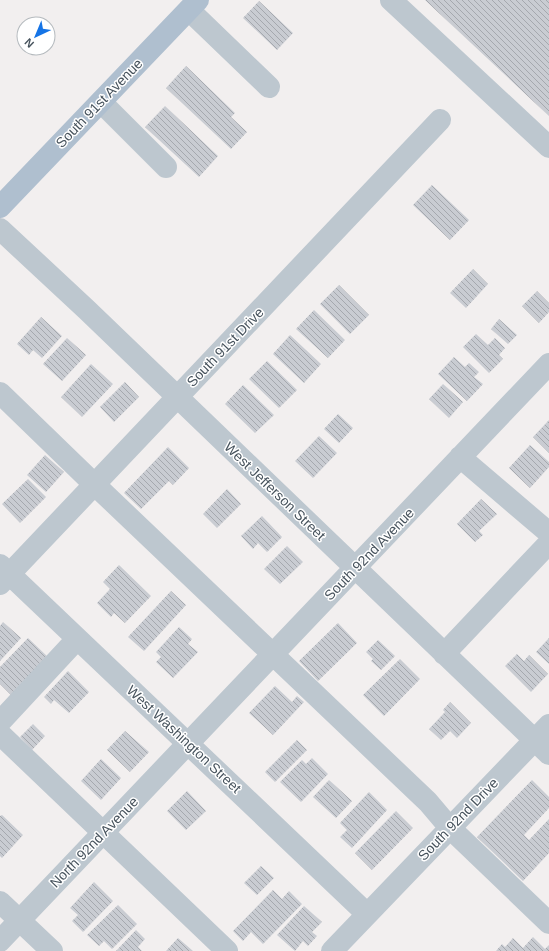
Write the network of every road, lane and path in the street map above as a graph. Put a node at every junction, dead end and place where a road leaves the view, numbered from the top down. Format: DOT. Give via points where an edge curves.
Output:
graph roads {
  1 [pos="391,0"];
  2 [pos="193,5"];
  3 [pos="269,87"];
  4 [pos="101,102"];
  5 [pos="440,120"];
  6 [pos="549,147"];
  7 [pos="166,167"];
  8 [pos="0,207"];
  9 [pos="0,229"];
  10 [pos="549,364"];
  11 [pos="0,393"];
  12 [pos="177,398"];
  13 [pos="460,457"];
  14 [pos="94,484"];
  15 [pos="549,533"];
  16 [pos="549,542"];
  17 [pos="355,568"];
  18 [pos="3,574"];
  19 [pos="77,639"];
  20 [pos="444,654"];
  21 [pos="274,655"];
  22 [pos="0,722"];
  23 [pos="0,734"];
  24 [pos="544,740"];
  25 [pos="188,744"];
  26 [pos="450,828"];
  27 [pos="102,833"];
  28 [pos="0,902"];
  29 [pos="367,914"];
  30 [pos="19,920"];
  31 [pos="549,923"];
  32 [pos="0,941"];
  33 [pos="52,951"];
  34 [pos="227,951"];
  35 [pos="332,951"];
  1 -- 6 [label="street"];
  2 -- 3 [label="street"];
  2 -- 4 [label="main road, South 91st Avenue"];
  4 -- 7 [label="street"];
  4 -- 8 [label="main road, South 91st Avenue"];
  5 -- 12 [label="street, South 91st Drive"];
  9 -- 12 [label="street, West Jefferson Street"];
  10 -- 13 [label="street, South 92nd Avenue"];
  11 -- 14 [label="street"];
  12 -- 14 [label="street, South 91st Drive"];
  12 -- 17 [label="street, West Jefferson Street"];
  13 -- 15 [label="street"];
  13 -- 17 [label="street, South 92nd Avenue"];
  14 -- 18 [label="street, South 91st Drive"];
  14 -- 21 [label="street"];
  16 -- 20 [label="street"];
  17 -- 20 [label="street, West Jefferson Street"];
  17 -- 21 [label="street, South 92nd Avenue"];
  18 -- 19 [label="street, West Washington Street"];
  19 -- 22 [label="street"];
  19 -- 25 [label="street, West Washington Street"];
  20 -- 24 [label="street, West Jefferson Street"];
  21 -- 25 [label="street, South 92nd Avenue"];
  21 -- 26 [label="street" via="428,802"];
  23 -- 27 [label="street"];
  24 -- 26 [label="street, South 92nd Drive"];
  25 -- 27 [label="street, North 92nd Avenue"];
  25 -- 29 [label="street, West Washington Street"];
  26 -- 29 [label="street, South 92nd Drive"];
  26 -- 31 [label="street"];
  27 -- 30 [label="street, North 92nd Avenue"];
  27 -- 34 [label="street"];
  28 -- 30 [label="street"];
  29 -- 35 [label="street, South 92nd Drive"];
  30 -- 32 [label="street, North 92nd Avenue"];
  30 -- 33 [label="street"];
}
